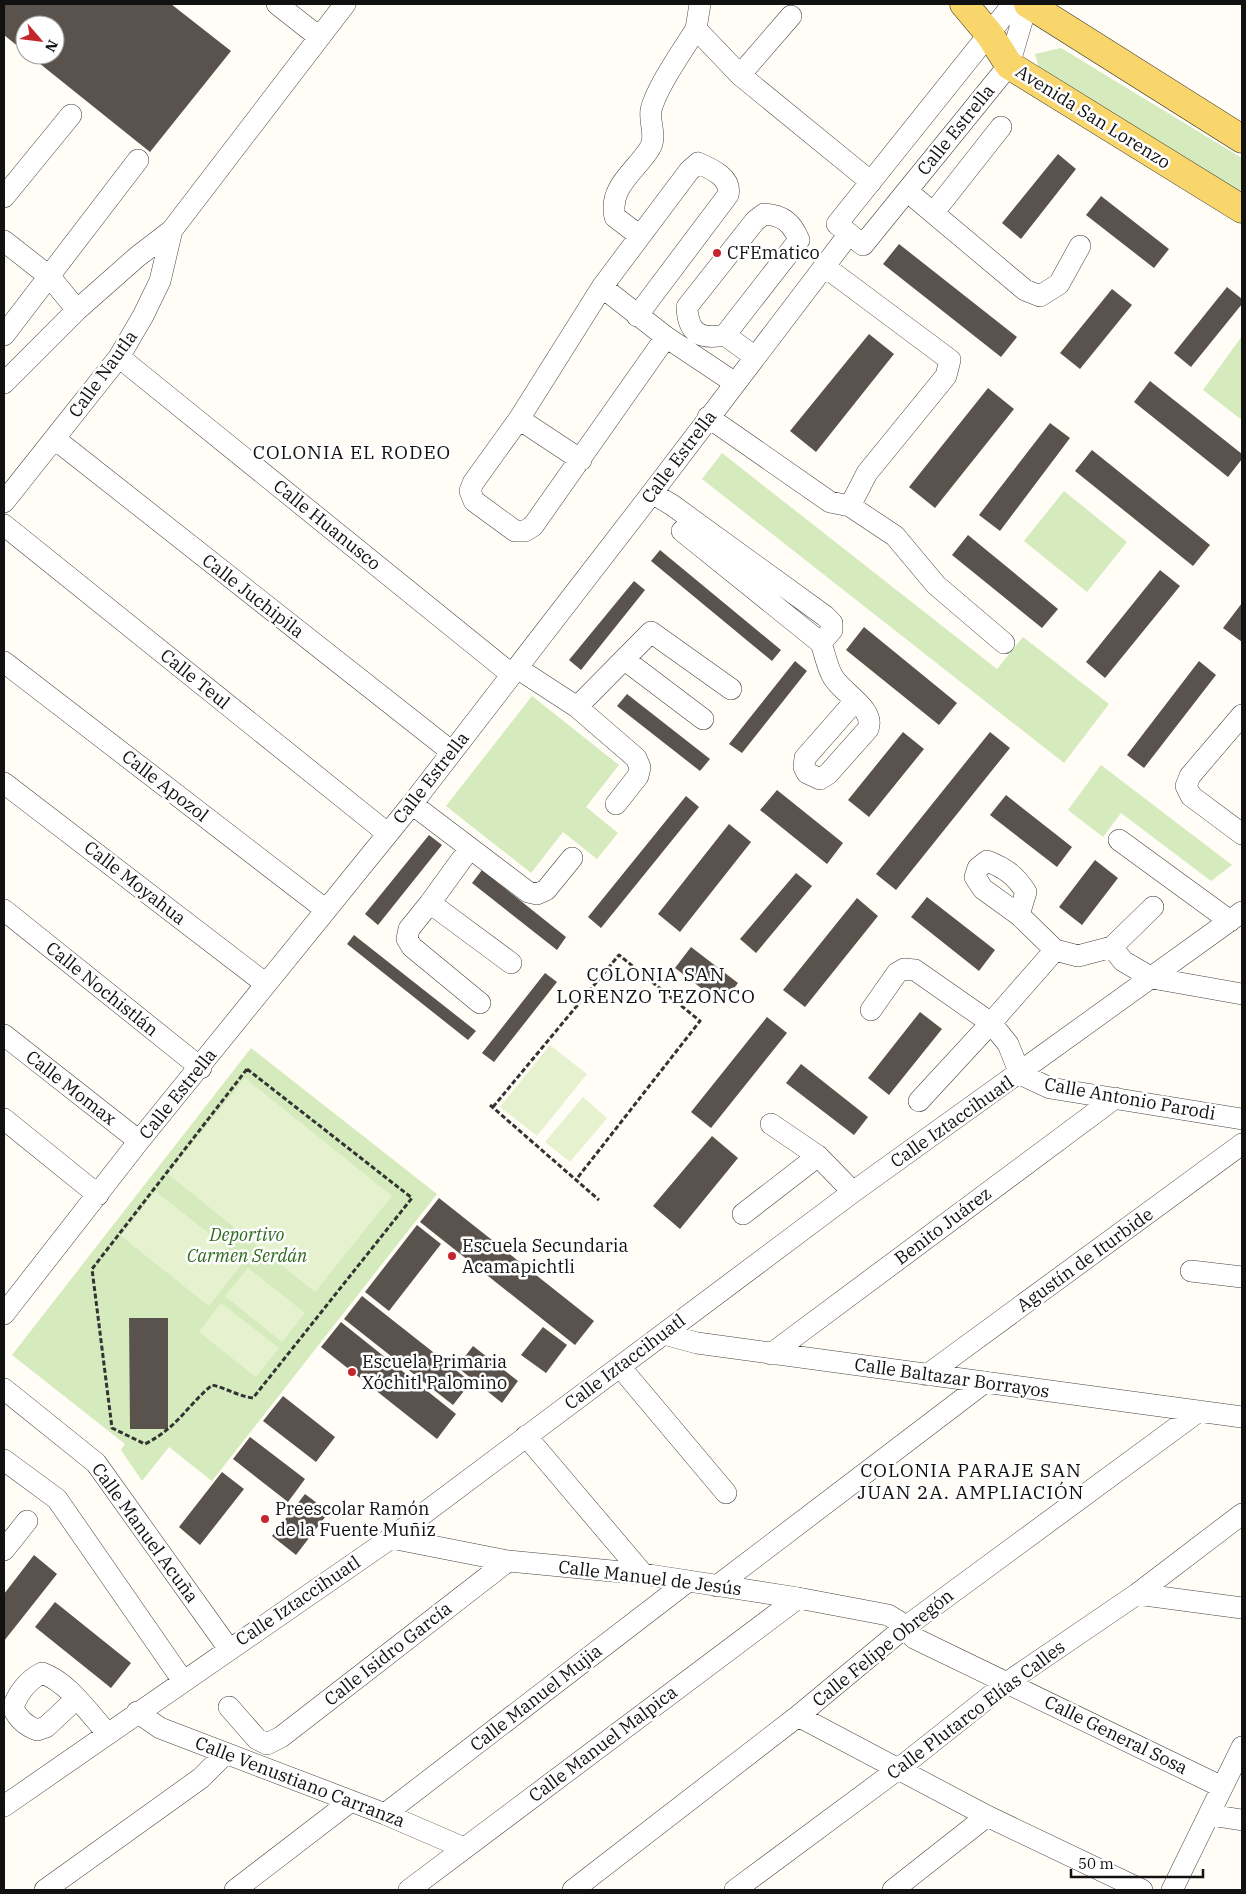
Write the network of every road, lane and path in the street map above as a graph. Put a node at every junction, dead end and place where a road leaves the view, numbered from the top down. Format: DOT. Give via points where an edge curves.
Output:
graph roads {
  1 [pos="277,4"];
  2 [pos="345,4"];
  3 [pos="700,4"];
  4 [pos="964,4"];
  5 [pos="1013,4"];
  6 [pos="1028,4"];
  7 [pos="791,16"];
  8 [pos="696,29"];
  9 [pos="990,35"];
  10 [pos="319,37"];
  11 [pos="1009,65"];
  12 [pos="740,75"];
  13 [pos="71,115"];
  14 [pos="1001,127"];
  15 [pos="1242,140"];
  16 [pos="138,160"];
  17 [pos="871,182"];
  18 [pos="907,191"];
  19 [pos="4,197"];
  20 [pos="1242,209"];
  21 [pos="934,212"];
  22 [pos="172,230"];
  23 [pos="850,234"];
  24 [pos="640,236"];
  25 [pos="4,241"];
  26 [pos="1080,246"];
  27 [pos="824,266"];
  28 [pos="50,277"];
  29 [pos="602,287"];
  30 [pos="78,310"];
  31 [pos="637,316"];
  32 [pos="4,335"];
  33 [pos="725,335"];
  34 [pos="666,338"];
  35 [pos="118,357"];
  36 [pos="754,357"];
  37 [pos="735,382"];
  38 [pos="4,384"];
  39 [pos="708,418"];
  40 [pos="519,419"];
  41 [pos="55,439"];
  42 [pos="581,460"];
  43 [pos="652,493"];
  44 [pos="4,502"];
  45 [pos="850,506"];
  46 [pos="4,525"];
  47 [pos="682,531"];
  48 [pos="1004,642"];
  49 [pos="821,643"];
  50 [pos="625,660"];
  51 [pos="4,662"];
  52 [pos="514,671"];
  53 [pos="731,689"];
  54 [pos="855,701"];
  55 [pos="578,707"];
  56 [pos="1242,715"];
  57 [pos="703,720"];
  58 [pos="452,752"];
  59 [pos="4,783"];
  60 [pos="412,804"];
  61 [pos="616,804"];
  62 [pos="387,833"];
  63 [pos="1242,834"];
  64 [pos="1119,840"];
  65 [pos="470,848"];
  66 [pos="572,858"];
  67 [pos="430,903"];
  68 [pos="1153,908"];
  69 [pos="4,910"];
  70 [pos="326,910"];
  71 [pos="1020,915"];
  72 [pos="1236,916"];
  73 [pos="1112,947"];
  74 [pos="1055,950"];
  75 [pos="511,963"];
  76 [pos="1152,978"];
  77 [pos="266,984"];
  78 [pos="1242,994"];
  79 [pos="480,1003"];
  80 [pos="871,1010"];
  81 [pos="991,1024"];
  82 [pos="4,1035"];
  83 [pos="201,1068"];
  84 [pos="1020,1074"];
  85 [pos="1115,1098"];
  86 [pos="919,1101"];
  87 [pos="1242,1118"];
  88 [pos="4,1119"];
  89 [pos="771,1124"];
  90 [pos="139,1142"];
  91 [pos="1242,1144"];
  92 [pos="818,1156"];
  93 [pos="576,1181"];
  94 [pos="853,1192"];
  95 [pos="98,1195"];
  96 [pos="599,1200"];
  97 [pos="743,1214"];
  98 [pos="1191,1271"];
  99 [pos="1242,1277"];
  100 [pos="8,1301"];
  101 [pos="664,1334"];
  102 [pos="772,1354"];
  103 [pos="621,1368"];
  104 [pos="928,1375"];
  105 [pos="985,1382"];
  106 [pos="4,1390"];
  107 [pos="1198,1412"];
  108 [pos="1242,1417"];
  109 [pos="112,1428"];
  110 [pos="526,1436"];
  111 [pos="4,1460"];
  112 [pos="726,1492"];
  113 [pos="1242,1514"];
  114 [pos="27,1520"];
  115 [pos="391,1538"];
  116 [pos="4,1550"];
  117 [pos="508,1560"];
  118 [pos="643,1574"];
  119 [pos="686,1582"];
  120 [pos="717,1586"];
  121 [pos="1137,1594"];
  122 [pos="798,1598"];
  123 [pos="1242,1608"];
  124 [pos="904,1628"];
  125 [pos="228,1649"];
  126 [pos="182,1681"];
  127 [pos="1008,1682"];
  128 [pos="76,1699"];
  129 [pos="229,1707"];
  130 [pos="138,1712"];
  131 [pos="798,1716"];
  132 [pos="107,1733"];
  133 [pos="1242,1747"];
  134 [pos="224,1754"];
  135 [pos="897,1770"];
  136 [pos="1222,1787"];
  137 [pos="350,1801"];
  138 [pos="4,1806"];
  139 [pos="385,1814"];
  140 [pos="1210,1815"];
  141 [pos="988,1816"];
  142 [pos="1242,1820"];
  143 [pos="464,1848"];
  144 [pos="50,1889"];
  145 [pos="235,1890"];
  146 [pos="409,1890"];
  147 [pos="572,1890"];
  148 [pos="735,1890"];
  149 [pos="893,1890"];
  150 [pos="1142,1890"];
  151 [pos="1172,1890"];
  1 -- 10 [label="street"];
  2 -- 10 [label="street, Calle Nautla"];
  3 -- 8 [label="street"];
  4 -- 9 [label="main road, Avenida San Lorenzo"];
  5 -- 9 [label="street, Calle Estrella"];
  6 -- 11 [label="street, Calle Estrella"];
  6 -- 15 [label="main road"];
  7 -- 12 [label="street"];
  8 -- 12 [label="street"];
  8 -- 24 [label="street" via="651,111 654,139 650,148 616,192 612,207 615,217"];
  9 -- 11 [label="main road, Avenida San Lorenzo"];
  9 -- 17 [label="street, Calle Estrella"];
  10 -- 22 [label="street, Calle Nautla"];
  11 -- 18 [label="street, Calle Estrella"];
  11 -- 20 [label="main road, Avenida San Lorenzo"];
  12 -- 17 [label="street"];
  13 -- 19 [label="street"];
  14 -- 21 [label="street"];
  16 -- 28 [label="street"];
  17 -- 23 [label="street, Calle Estrella"];
  18 -- 21 [label="street"];
  18 -- 23 [label="street, Calle Estrella"];
  21 -- 26 [label="street" via="1025,290 1040,296 1059,284"];
  22 -- 30 [label="street, Calle Nautla"];
  22 -- 35 [label="street, Calle Nautla" via="160,281"];
  23 -- 27 [label="street, Calle Estrella"];
  24 -- 29 [label="street"];
  24 -- 31 [label="street" via="698,163 727,180 728,195"];
  25 -- 28 [label="street"];
  27 -- 36 [label="street, Calle Estrella"];
  27 -- 45 [label="street" via="950,360 946,376 867,473"];
  28 -- 30 [label="street"];
  28 -- 32 [label="street"];
  29 -- 31 [label="street"];
  29 -- 40 [label="street"];
  30 -- 38 [label="street, Calle Nautla"];
  31 -- 34 [label="street"];
  33 -- 33 [label="street" via="799,240 794,228 777,214 764,214 755,221 687,307 687,322 696,333 712,338"];
  33 -- 36 [label="street"];
  34 -- 37 [label="street"];
  34 -- 42 [label="street"];
  35 -- 41 [label="street, Calle Nautla"];
  35 -- 52 [label="street, Calle Huanusco"];
  36 -- 37 [label="street, Calle Estrella"];
  37 -- 39 [label="street, Calle Estrella"];
  39 -- 43 [label="street, Calle Estrella"];
  39 -- 45 [label="street" via="830,502"];
  40 -- 42 [label="street"];
  40 -- 42 [label="street" via="470,491 474,501 515,531 525,531 533,526"];
  41 -- 44 [label="street, Calle Nautla"];
  41 -- 58 [label="street, Calle Juchipila"];
  43 -- 49 [label="street" via="826,616 832,623 832,630"];
  43 -- 52 [label="street, Calle Estrella"];
  45 -- 48 [label="street" via="894,536 936,585"];
  46 -- 62 [label="street, Calle Teul"];
  47 -- 49 [label="street"];
  49 -- 54 [label="street" via="832,676"];
  50 -- 53 [label="street" via="654,632"];
  50 -- 55 [label="street"];
  50 -- 57 [label="street"];
  51 -- 70 [label="street, Calle Apozol"];
  52 -- 55 [label="street, Calle Huanusco"];
  52 -- 58 [label="street, Calle Estrella"];
  55 -- 61 [label="street, Calle Huanusco" via="636,758 640,767 638,776"];
  56 -- 63 [label="street" via="1190,776 1186,786 1191,796"];
  58 -- 60 [label="street, Calle Estrella"];
  59 -- 77 [label="street, Calle Moyahua"];
  60 -- 62 [label="street, Calle Estrella"];
  60 -- 65 [label="street"];
  62 -- 70 [label="street, Calle Estrella"];
  64 -- 72 [label="street"];
  65 -- 66 [label="street" via="528,892 537,894 546,890"];
  65 -- 67 [label="street"];
  67 -- 75 [label="street"];
  67 -- 79 [label="street" via="409,928 407,939 412,947"];
  68 -- 73 [label="street"];
  69 -- 83 [label="street, Calle Nochistlán"];
  70 -- 77 [label="street, Calle Estrella"];
  71 -- 74 [label="street"];
  72 -- 76 [label="street, Calle Iztaccihuatl"];
  73 -- 74 [label="street" via="1078,956"];
  73 -- 76 [label="street" via="1123,961"];
  74 -- 81 [label="street"];
  76 -- 78 [label="street"];
  76 -- 84 [label="street, Calle Iztaccihuatl"];
  77 -- 83 [label="street, Calle Estrella"];
  80 -- 81 [label="street" via="897,973 904,969 915,970"];
  81 -- 84 [label="street" via="1008,1044"];
  81 -- 86 [label="street"];
  82 -- 90 [label="street, Calle Momax"];
  83 -- 90 [label="street, Calle Estrella"];
  84 -- 85 [label="street, Calle Antonio Parodi" via="1050,1088"];
  84 -- 94 [label="street, Calle Iztaccihuatl"];
  85 -- 87 [label="street, Calle Antonio Parodi"];
  85 -- 102 [label="street, Benito Juárez"];
  88 -- 95 [label="street"];
  89 -- 92 [label="street"];
  90 -- 95 [label="street, Calle Estrella"];
  91 -- 104 [label="street, Agustín de Iturbide"];
  92 -- 94 [label="street"];
  92 -- 97 [label="street"];
  93 -- 93 [label="path" via="491,1106 619,955 700,1021"];
  93 -- 96 [label="path"];
  94 -- 101 [label="street, Calle Iztaccihuatl"];
  95 -- 100 [label="street, Calle Estrella"];
  98 -- 99 [label="street"];
  101 -- 102 [label="street, Calle Baltazar Borrayos" via="697,1343"];
  101 -- 103 [label="street, Calle Iztaccihuatl"];
  102 -- 104 [label="street, Calle Baltazar Borrayos"];
  103 -- 110 [label="street, Calle Iztaccihuatl"];
  103 -- 112 [label="street"];
  104 -- 105 [label="street, Calle Baltazar Borrayos"];
  105 -- 107 [label="street, Calle Baltazar Borrayos"];
  105 -- 120 [label="street"];
  106 -- 125 [label="street, Calle Manuel Acuña" via="96,1463"];
  107 -- 108 [label="street, Calle Baltazar Borrayos"];
  107 -- 124 [label="street, Calle Felipe Obregón"];
  109 -- 109 [label="path" via="145,1444 177,1422 212,1385 253,1398 412,1198 247,1068 92,1269"];
  110 -- 115 [label="street, Calle Iztaccihuatl"];
  110 -- 118 [label="street"];
  111 -- 126 [label="street" via="57,1499"];
  113 -- 121 [label="street, Calle Plutarco Elías Calles"];
  114 -- 116 [label="street"];
  115 -- 117 [label="street, Calle Manuel de Jesús"];
  115 -- 125 [label="street, Calle Iztaccihuatl"];
  117 -- 118 [label="street, Calle Manuel de Jesús"];
  117 -- 129 [label="street, Calle Isidro García" via="281,1737 267,1744 257,1739"];
  118 -- 119 [label="street, Calle Manuel de Jesús"];
  119 -- 120 [label="street, Calle Manuel de Jesús"];
  119 -- 139 [label="street, Calle Manuel Mujia"];
  120 -- 122 [label="street, Calle Manuel de Jesús"];
  121 -- 123 [label="street"];
  121 -- 127 [label="street, Calle Plutarco Elías Calles"];
  122 -- 124 [label="street, Calle Manuel de Jesús" via="888,1615"];
  122 -- 143 [label="street, Calle Manuel Malpica"];
  124 -- 127 [label="street, Calle General Sosa" via="914,1638"];
  124 -- 131 [label="street, Calle Felipe Obregón"];
  125 -- 126 [label="street, Calle Iztaccihuatl"];
  126 -- 130 [label="street, Calle Iztaccihuatl"];
  127 -- 135 [label="street, Calle Plutarco Elías Calles"];
  127 -- 136 [label="street, Calle General Sosa"];
  128 -- 132 [label="street"];
  130 -- 132 [label="street, Calle Iztaccihuatl"];
  130 -- 134 [label="street, Calle Venustiano Carranza" via="160,1728"];
  131 -- 135 [label="street"];
  131 -- 147 [label="street, Calle Felipe Obregón"];
  132 -- 138 [label="street, Calle Iztaccihuatl"];
  133 -- 136 [label="street"];
  134 -- 137 [label="street, Calle Venustiano Carranza"];
  134 -- 144 [label="street" via="201,1778"];
  135 -- 141 [label="street"];
  135 -- 148 [label="street, Calle Plutarco Elías Calles"];
  136 -- 140 [label="street"];
  137 -- 139 [label="street, Calle Venustiano Carranza"];
  137 -- 145 [label="street"];
  139 -- 143 [label="street, Calle Venustiano Carranza"];
  140 -- 142 [label="street"];
  140 -- 151 [label="street"];
  141 -- 149 [label="street"];
  141 -- 150 [label="street"];
  143 -- 146 [label="street, Calle Manuel Malpica"];
}
